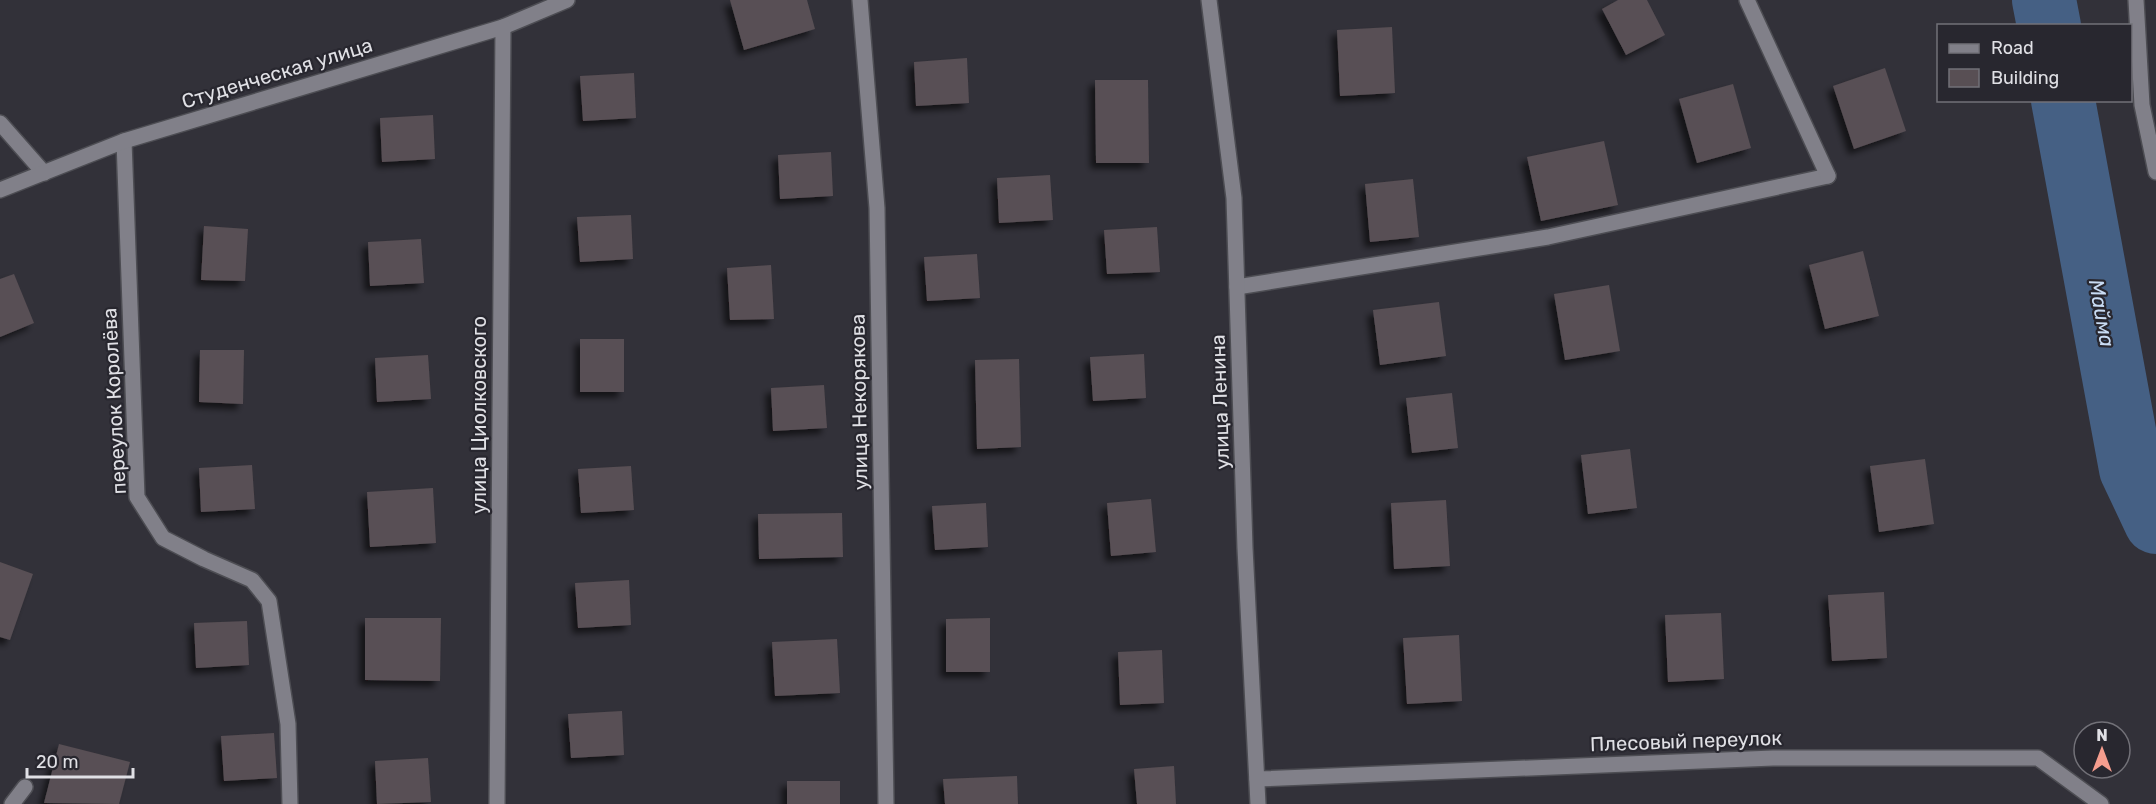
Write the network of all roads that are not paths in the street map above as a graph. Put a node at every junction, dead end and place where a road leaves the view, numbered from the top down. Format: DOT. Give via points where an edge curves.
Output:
graph roads {
  1 [pos="567,0"];
  2 [pos="860,0"];
  3 [pos="1209,0"];
  4 [pos="1747,0"];
  5 [pos="2136,0"];
  6 [pos="503,27"];
  7 [pos="0,123"];
  8 [pos="124,141"];
  9 [pos="2156,172"];
  10 [pos="44,173"];
  11 [pos="0,190"];
  12 [pos="1237,287"];
  13 [pos="1257,779"];
  14 [pos="25,787"];
  15 [pos="12,804"];
  16 [pos="290,804"];
  17 [pos="497,804"];
  18 [pos="886,804"];
  19 [pos="1258,804"];
  20 [pos="2101,804"];
  1 -- 6 [label="street, Студенческая улица"];
  2 -- 18 [label="street, улица Некорякова" via="877,208"];
  3 -- 12 [label="street, улица Ленина" via="1234,198"];
  4 -- 12 [label="street" via="1828,176 1548,237"];
  5 -- 9 [label="street" via="2142,105"];
  6 -- 8 [label="street, Студенческая улица"];
  6 -- 17 [label="street, улица Циолковского"];
  7 -- 10 [label="street"];
  8 -- 10 [label="street, Студенческая улица"];
  8 -- 16 [label="street, переулок Королёва" via="136,497 163,538 252,580 269,601 288,724"];
  10 -- 11 [label="street, Студенческая улица"];
  12 -- 13 [label="street, улица Ленина"];
  13 -- 19 [label="street, улица Ленина"];
  13 -- 20 [label="street, Плесовый переулок" via="1773,758 2038,758"];
  14 -- 15 [label="street"];
}
